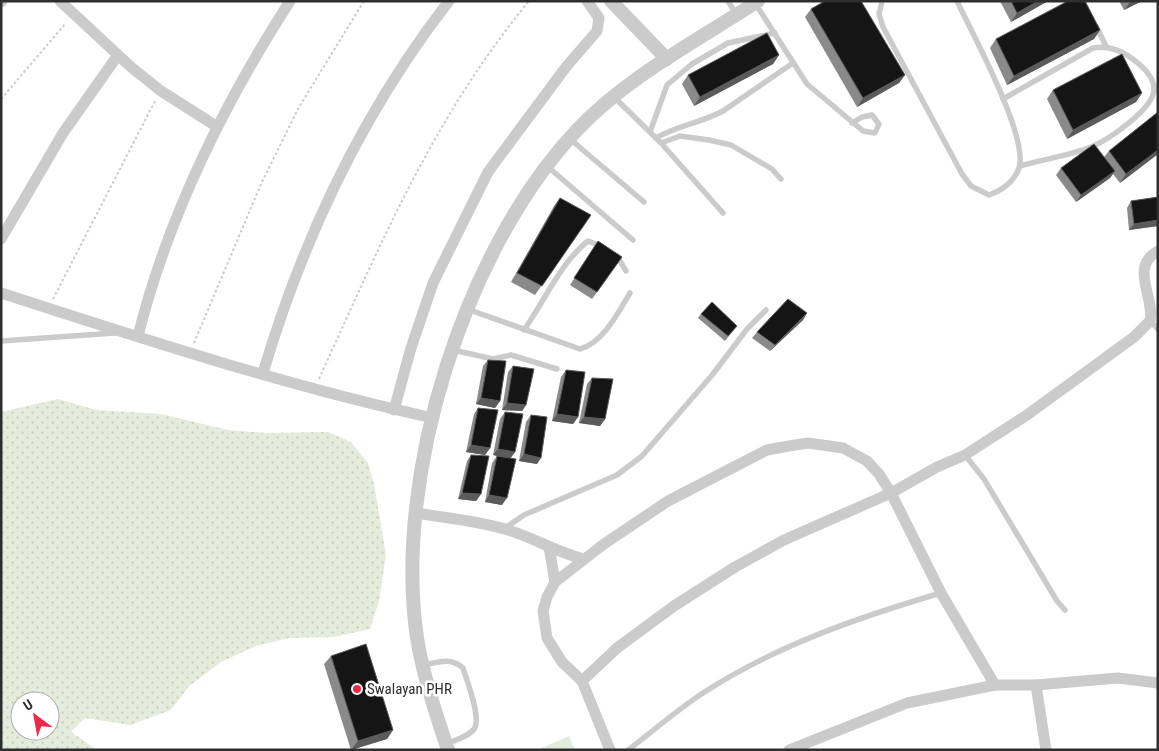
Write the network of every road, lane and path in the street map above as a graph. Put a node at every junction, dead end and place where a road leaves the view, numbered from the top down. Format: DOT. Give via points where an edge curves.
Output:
graph roads {
  1 [pos="60,1"];
  2 [pos="290,1"];
  3 [pos="364,1"];
  4 [pos="450,1"];
  5 [pos="529,1"];
  6 [pos="587,1"];
  7 [pos="611,1"];
  8 [pos="728,1"];
  9 [pos="882,1"];
  10 [pos="957,1"];
  11 [pos="757,2"];
  12 [pos="74,14"];
  13 [pos="736,16"];
  14 [pos="1093,19"];
  15 [pos="775,33"];
  16 [pos="1106,46"];
  17 [pos="118,55"];
  18 [pos="667,59"];
  19 [pos="792,63"];
  20 [pos="1155,79"];
  21 [pos="161,91"];
  22 [pos="614,97"];
  23 [pos="1,99"];
  24 [pos="1003,99"];
  25 [pos="852,123"];
  26 [pos="216,126"];
  27 [pos="650,132"];
  28 [pos="656,138"];
  29 [pos="570,139"];
  30 [pos="661,143"];
  31 [pos="1020,166"];
  32 [pos="548,167"];
  33 [pos="781,179"];
  34 [pos="644,202"];
  35 [pos="723,214"];
  36 [pos="1,239"];
  37 [pos="633,240"];
  38 [pos="1158,251"];
  39 [pos="626,271"];
  40 [pos="1,293"];
  41 [pos="630,293"];
  42 [pos="49,308"];
  43 [pos="467,309"];
  44 [pos="766,310"];
  45 [pos="1154,325"];
  46 [pos="524,330"];
  47 [pos="124,332"];
  48 [pos="138,336"];
  49 [pos="1,341"];
  50 [pos="453,350"];
  51 [pos="190,352"];
  52 [pos="557,369"];
  53 [pos="263,373"];
  54 [pos="315,388"];
  55 [pos="394,410"];
  56 [pos="433,418"];
  57 [pos="965,455"];
  58 [pos="891,493"];
  59 [pos="416,513"];
  60 [pos="503,529"];
  61 [pos="550,547"];
  62 [pos="584,559"];
  63 [pos="555,582"];
  64 [pos="941,593"];
  65 [pos="1065,610"];
  66 [pos="424,665"];
  67 [pos="582,681"];
  68 [pos="1158,683"];
  69 [pos="994,685"];
  70 [pos="1036,685"];
  71 [pos="447,747"];
  72 [pos="610,750"];
  73 [pos="628,750"];
  74 [pos="789,750"];
  75 [pos="1046,750"];
  1 -- 12 [label="street"];
  2 -- 26 [label="street"];
  3 -- 51 [label="path" via="299,108 261,184"];
  4 -- 53 [label="street" via="379,101 338,178 297,269"];
  5 -- 54 [label="path" via="503,33 438,130 400,201"];
  6 -- 55 [label="street" via="599,18 598,31 560,74 488,172 433,283"];
  7 -- 18 [label="street"];
  8 -- 13 [label="lane"];
  9 -- 31 [label="lane" via="879,14 883,27 971,186 989,195 1002,190 1013,180"];
  10 -- 24 [label="lane"];
  11 -- 13 [label="street"];
  11 -- 15 [label="lane"];
  12 -- 17 [label="street"];
  12 -- 23 [label="path"];
  13 -- 18 [label="street"];
  14 -- 16 [label="lane"];
  15 -- 19 [label="lane"];
  15 -- 27 [label="lane" via="728,43 692,64 667,85"];
  16 -- 20 [label="lane" via="1122,52"];
  16 -- 24 [label="lane" via="1093,48"];
  17 -- 21 [label="street"];
  17 -- 36 [label="street" via="63,133"];
  18 -- 22 [label="street"];
  19 -- 25 [label="lane" via="807,84"];
  19 -- 28 [label="lane" via="723,111 674,127"];
  20 -- 31 [label="lane" via="1152,98 1136,117 1111,136 1090,147"];
  21 -- 26 [label="street"];
  21 -- 42 [label="path"];
  22 -- 27 [label="lane"];
  22 -- 29 [label="street"];
  24 -- 31 [label="lane" via="1010,111"];
  26 -- 48 [label="street" via="160,258"];
  27 -- 28 [label="lane"];
  28 -- 30 [label="lane"];
  29 -- 32 [label="street"];
  29 -- 34 [label="lane"];
  30 -- 33 [label="lane" via="680,136 732,146 772,169"];
  30 -- 35 [label="lane"];
  32 -- 37 [label="lane"];
  32 -- 43 [label="street" via="535,182 501,239"];
  38 -- 45 [label="street" via="1147,262 1143,272"];
  39 -- 46 [label="lane" via="616,254 588,241 573,252"];
  40 -- 42 [label="street"];
  41 -- 46 [label="lane" via="600,336 588,347 580,349"];
  42 -- 47 [label="street"];
  43 -- 46 [label="lane"];
  43 -- 50 [label="street"];
  44 -- 60 [label="lane" via="642,456 617,475 524,515"];
  45 -- 57 [label="street"];
  47 -- 48 [label="street"];
  47 -- 49 [label="lane"];
  48 -- 51 [label="street"];
  50 -- 52 [label="lane" via="493,359 511,355"];
  50 -- 56 [label="street"];
  51 -- 53 [label="street"];
  53 -- 54 [label="street"];
  54 -- 55 [label="street"];
  55 -- 56 [label="street"];
  56 -- 59 [label="street" via="425,442"];
  57 -- 58 [label="street"];
  57 -- 65 [label="lane" via="984,479"];
  58 -- 62 [label="street" via="867,461 843,448 808,443 767,450 668,501"];
  58 -- 64 [label="street"];
  58 -- 67 [label="street" via="784,540 735,568 674,606 617,648"];
  59 -- 60 [label="street"];
  59 -- 66 [label="street" via="417,638"];
  60 -- 61 [label="street"];
  61 -- 62 [label="street"];
  61 -- 63 [label="street"];
  62 -- 63 [label="street"];
  63 -- 67 [label="street" via="546,597 543,611 547,638 562,662"];
  64 -- 69 [label="street"];
  64 -- 73 [label="lane" via="874,614 770,655 703,693"];
  66 -- 71 [label="street"];
  66 -- 71 [label="lane" via="447,660 463,668 478,718 476,727 469,734"];
  67 -- 72 [label="street"];
  68 -- 70 [label="street" via="1118,678"];
  69 -- 70 [label="street"];
  69 -- 74 [label="street" via="907,703"];
  70 -- 75 [label="street"];
}
